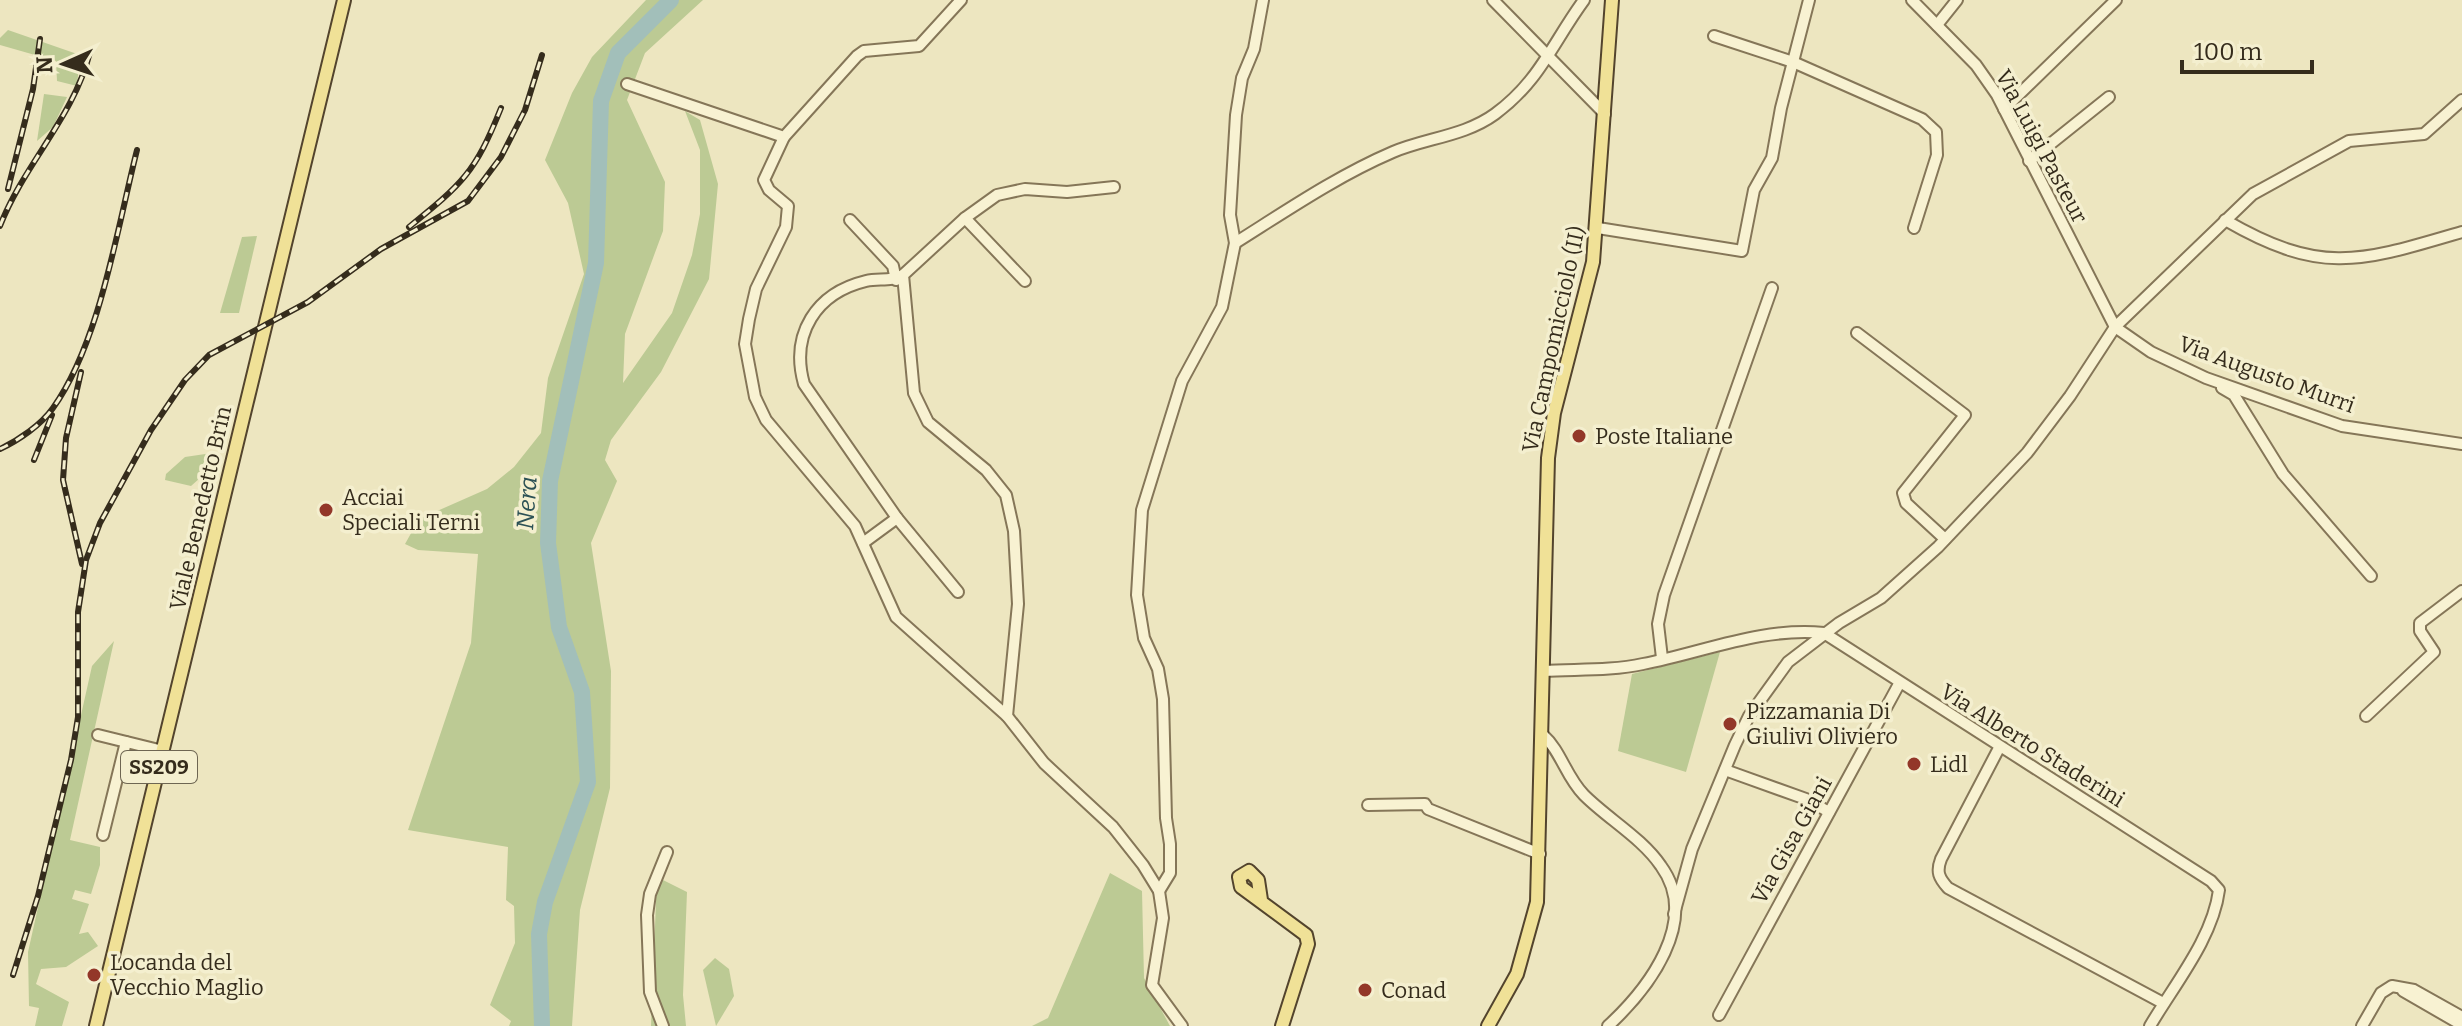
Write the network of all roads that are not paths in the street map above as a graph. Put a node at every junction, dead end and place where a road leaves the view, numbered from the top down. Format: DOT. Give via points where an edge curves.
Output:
graph roads {
  1 [pos="344,0"];
  2 [pos="961,0"];
  3 [pos="1263,0"];
  4 [pos="1493,0"];
  5 [pos="1584,0"];
  6 [pos="1612,0"];
  7 [pos="1809,0"];
  8 [pos="1912,0"];
  9 [pos="1957,0"];
  10 [pos="2116,0"];
  11 [pos="1937,25"];
  12 [pos="1714,36"];
  13 [pos="1549,57"];
  14 [pos="1793,62"];
  15 [pos="627,84"];
  16 [pos="2109,97"];
  17 [pos="2462,100"];
  18 [pos="2004,109"];
  19 [pos="1605,114"];
  20 [pos="784,137"];
  21 [pos="2029,161"];
  22 [pos="1114,187"];
  23 [pos="965,218"];
  24 [pos="850,220"];
  25 [pos="2225,220"];
  26 [pos="1598,228"];
  27 [pos="1914,228"];
  28 [pos="2462,232"];
  29 [pos="1235,243"];
  30 [pos="899,277"];
  31 [pos="1025,281"];
  32 [pos="1772,288"];
  33 [pos="2115,327"];
  34 [pos="1857,333"];
  35 [pos="2206,378"];
  36 [pos="2462,444"];
  37 [pos="897,518"];
  38 [pos="1945,539"];
  39 [pos="863,543"];
  40 [pos="2371,576"];
  41 [pos="2462,591"];
  42 [pos="958,592"];
  43 [pos="1824,633"];
  44 [pos="1662,658"];
  45 [pos="1544,671"];
  46 [pos="1899,684"];
  47 [pos="1007,716"];
  48 [pos="2366,716"];
  49 [pos="98,735"];
  50 [pos="1543,735"];
  51 [pos="126,742"];
  52 [pos="1999,748"];
  53 [pos="163,751"];
  54 [pos="1725,770"];
  55 [pos="1368,805"];
  56 [pos="1829,812"];
  57 [pos="103,835"];
  58 [pos="667,852"];
  59 [pos="1540,854"];
  60 [pos="1159,891"];
  61 [pos="1261,900"];
  62 [pos="1674,914"];
  63 [pos="2398,987"];
  64 [pos="2163,1003"];
  65 [pos="1719,1015"];
  66 [pos="2462,1017"];
  67 [pos="2462,1025"];
  68 [pos="96,1026"];
  69 [pos="663,1026"];
  70 [pos="1182,1026"];
  71 [pos="1282,1026"];
  72 [pos="1488,1026"];
  73 [pos="1608,1026"];
  74 [pos="2150,1026"];
  75 [pos="2362,1026"];
  1 -- 53 [label="main road, Viale Benedetto Brin / SS209"];
  2 -- 20 [label="street" via="919,46 857,56"];
  3 -- 29 [label="street" via="1236,115 1230,215"];
  4 -- 13 [label="street"];
  5 -- 13 [label="street"];
  6 -- 19 [label="main road, Via Campomicciolo (II)"];
  7 -- 14 [label="street"];
  8 -- 11 [label="street, Via Luigi Pasteur"];
  9 -- 11 [label="street"];
  10 -- 18 [label="street"];
  11 -- 18 [label="street, Via Luigi Pasteur" via="1976,65"];
  12 -- 14 [label="street"];
  13 -- 19 [label="street"];
  13 -- 29 [label="street" via="1527,85 1480,124 1390,153"];
  14 -- 26 [label="street" via="1772,158 1754,190 1742,251"];
  14 -- 27 [label="street" via="1922,119 1936,132 1937,155"];
  15 -- 20 [label="street"];
  16 -- 21 [label="street"];
  17 -- 25 [label="street" via="2424,134 2349,141 2318,156 2253,194"];
  18 -- 21 [label="street, Via Luigi Pasteur"];
  19 -- 26 [label="main road, Via Campomicciolo (II)"];
  20 -- 39 [label="street" via="764,180 782,198 789,215 756,289 745,344 747,368 766,420 842,507"];
  21 -- 33 [label="street, Via Luigi Pasteur"];
  22 -- 23 [label="street" via="1025,189 997,195"];
  23 -- 30 [label="street"];
  23 -- 31 [label="street"];
  24 -- 30 [label="street"];
  25 -- 28 [label="street" via="2277,248 2357,261"];
  25 -- 33 [label="street"];
  26 -- 45 [label="main road, Via Campomicciolo (II)" via="1548,458"];
  29 -- 60 [label="street" via="1222,307 1182,381 1142,510 1137,595 1163,699 1170,844 1170,873"];
  30 -- 37 [label="street" via="868,280 824,300 800,338 798,362 820,411"];
  30 -- 47 [label="street" via="914,393 928,422 986,470 1006,495 1014,531 1018,604"];
  32 -- 44 [label="street" via="1664,595 1658,624"];
  33 -- 35 [label="street, Via Augusto Murri" via="2151,352"];
  33 -- 38 [label="street" via="2027,453"];
  34 -- 38 [label="street" via="1965,415 1903,493 1906,503"];
  35 -- 36 [label="street, Via Augusto Murri" via="2342,426"];
  35 -- 40 [label="street" via="2234,395 2283,474"];
  37 -- 39 [label="street"];
  37 -- 42 [label="street"];
  38 -- 43 [label="street" via="1881,598"];
  39 -- 47 [label="street" via="896,617"];
  41 -- 48 [label="street" via="2420,623 2434,652"];
  43 -- 44 [label="street" via="1745,637"];
  43 -- 46 [label="street, Via Alberto Staderini"];
  43 -- 54 [label="street" via="1788,662 1761,698"];
  44 -- 45 [label="street"];
  45 -- 50 [label="main road, Via Campomicciolo (II)"];
  46 -- 52 [label="street, Via Alberto Staderini"];
  46 -- 56 [label="street, Via Gisa Giani"];
  47 -- 60 [label="street" via="1044,763 1113,827"];
  49 -- 51 [label="street"];
  50 -- 59 [label="main road, Via Campomicciolo (II)"];
  50 -- 62 [label="street" via="1582,794 1660,863"];
  51 -- 53 [label="street"];
  51 -- 57 [label="street"];
  52 -- 64 [label="street, Via Alberto Staderini" via="2219,890 2217,907"];
  52 -- 64 [label="street" via="1941,859 1940,879"];
  53 -- 68 [label="main road, Viale Benedetto Brin / SS209"];
  54 -- 56 [label="street"];
  54 -- 62 [label="street" via="1692,849"];
  55 -- 59 [label="street" via="1425,804"];
  56 -- 65 [label="street, Via Gisa Giani"];
  58 -- 69 [label="street" via="647,915 650,992"];
  59 -- 72 [label="main road, Via Campomicciolo (II)" via="1532,928 1517,974"];
  60 -- 70 [label="street" via="1163,918 1152,985"];
  61 -- 71 [label="main road" via="1306,935 1308,944"];
  62 -- 73 [label="street" via="1653,979"];
  63 -- 66 [label="street" via="2414,990"];
  63 -- 67 [label="street"];
  63 -- 75 [label="street" via="2381,993"];
  64 -- 74 [label="street"];
}
